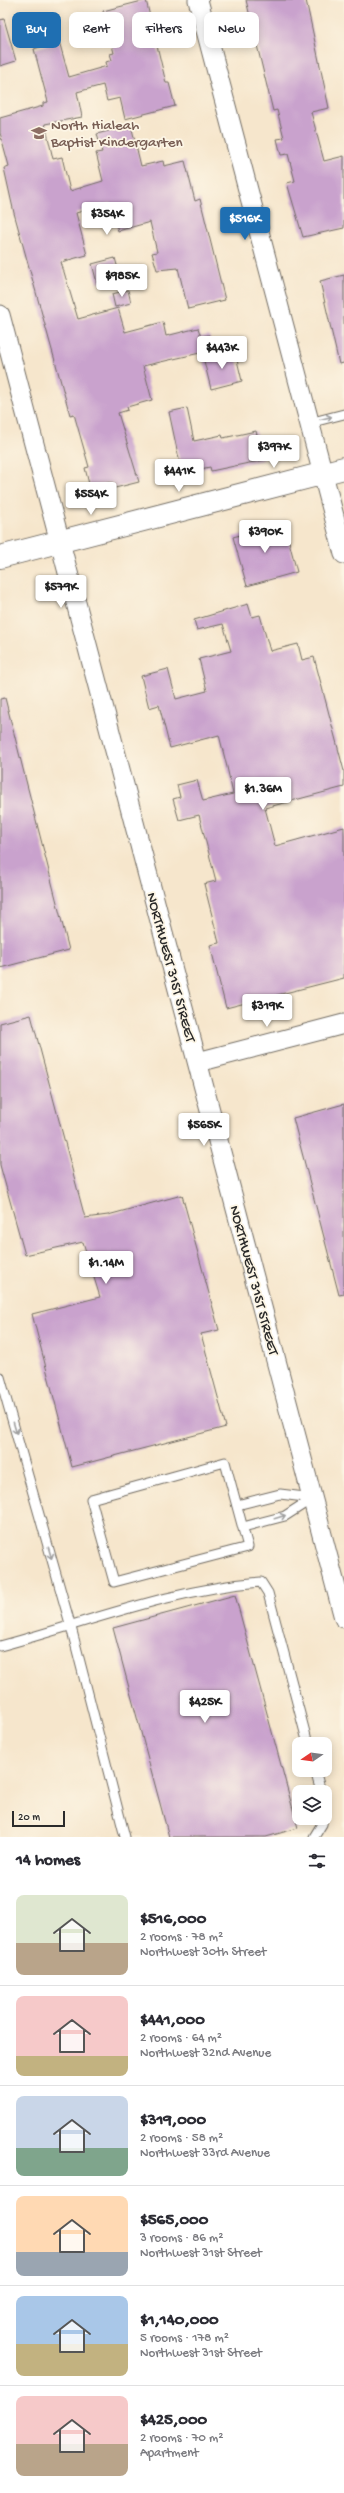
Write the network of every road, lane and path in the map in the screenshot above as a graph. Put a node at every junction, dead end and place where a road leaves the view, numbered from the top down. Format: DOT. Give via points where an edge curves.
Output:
graph roads {
  1 [pos="198,0"];
  2 [pos="0,315"];
  3 [pos="344,414"];
  4 [pos="309,423"];
  5 [pos="344,468"];
  6 [pos="323,474"];
  7 [pos="60,541"];
  8 [pos="344,554"];
  9 [pos="0,557"];
  10 [pos="344,1024"];
  11 [pos="198,1062"];
  12 [pos="0,1377"];
  13 [pos="313,1498"];
  14 [pos="237,1505"];
  15 [pos="242,1527"];
  16 [pos="339,1577"];
  17 [pos="344,1618"];
  18 [pos="71,1627"];
  19 [pos="0,1646"];
  20 [pos="306,1737"];
  21 [pos="321,1825"];
  22 [pos="125,1837"];
  23 [pos="314,1837"];
  1 -- 4 [label="street"];
  2 -- 7 [label="street, NORTHWEST 31ST STREET"];
  4 -- 3 [label="lane, one-way"];
  4 -- 6 [label="street"];
  5 -- 6 [label="main road"];
  6 -- 7 [label="main road"];
  6 -- 8 [label="street"];
  7 -- 9 [label="main road"];
  7 -- 11 [label="street, NORTHWEST 31ST STREET"];
  10 -- 11 [label="street"];
  11 -- 13 [label="street, NORTHWEST 31ST STREET"];
  12 -- 18 [label="lane, one-way"];
  13 -- 14 [label="lane" via="280,1494"];
  15 -- 13 [label="lane, one-way" via="285,1516"];
  13 -- 16 [label="street, NORTHWEST 31ST STREET"];
  14 -- 15 [label="lane"];
  14 -- 15 [label="lane" via="225,1462 91,1499 114,1582 248,1548"];
  16 -- 17 [label="street, NORTHWEST 31ST STREET"];
  18 -- 19 [label="lane"];
  18 -- 20 [label="lane" via="162,1600 222,1586 261,1582 268,1593"];
  18 -- 22 [label="lane"];
  21 -- 23 [label="lane"];
}
